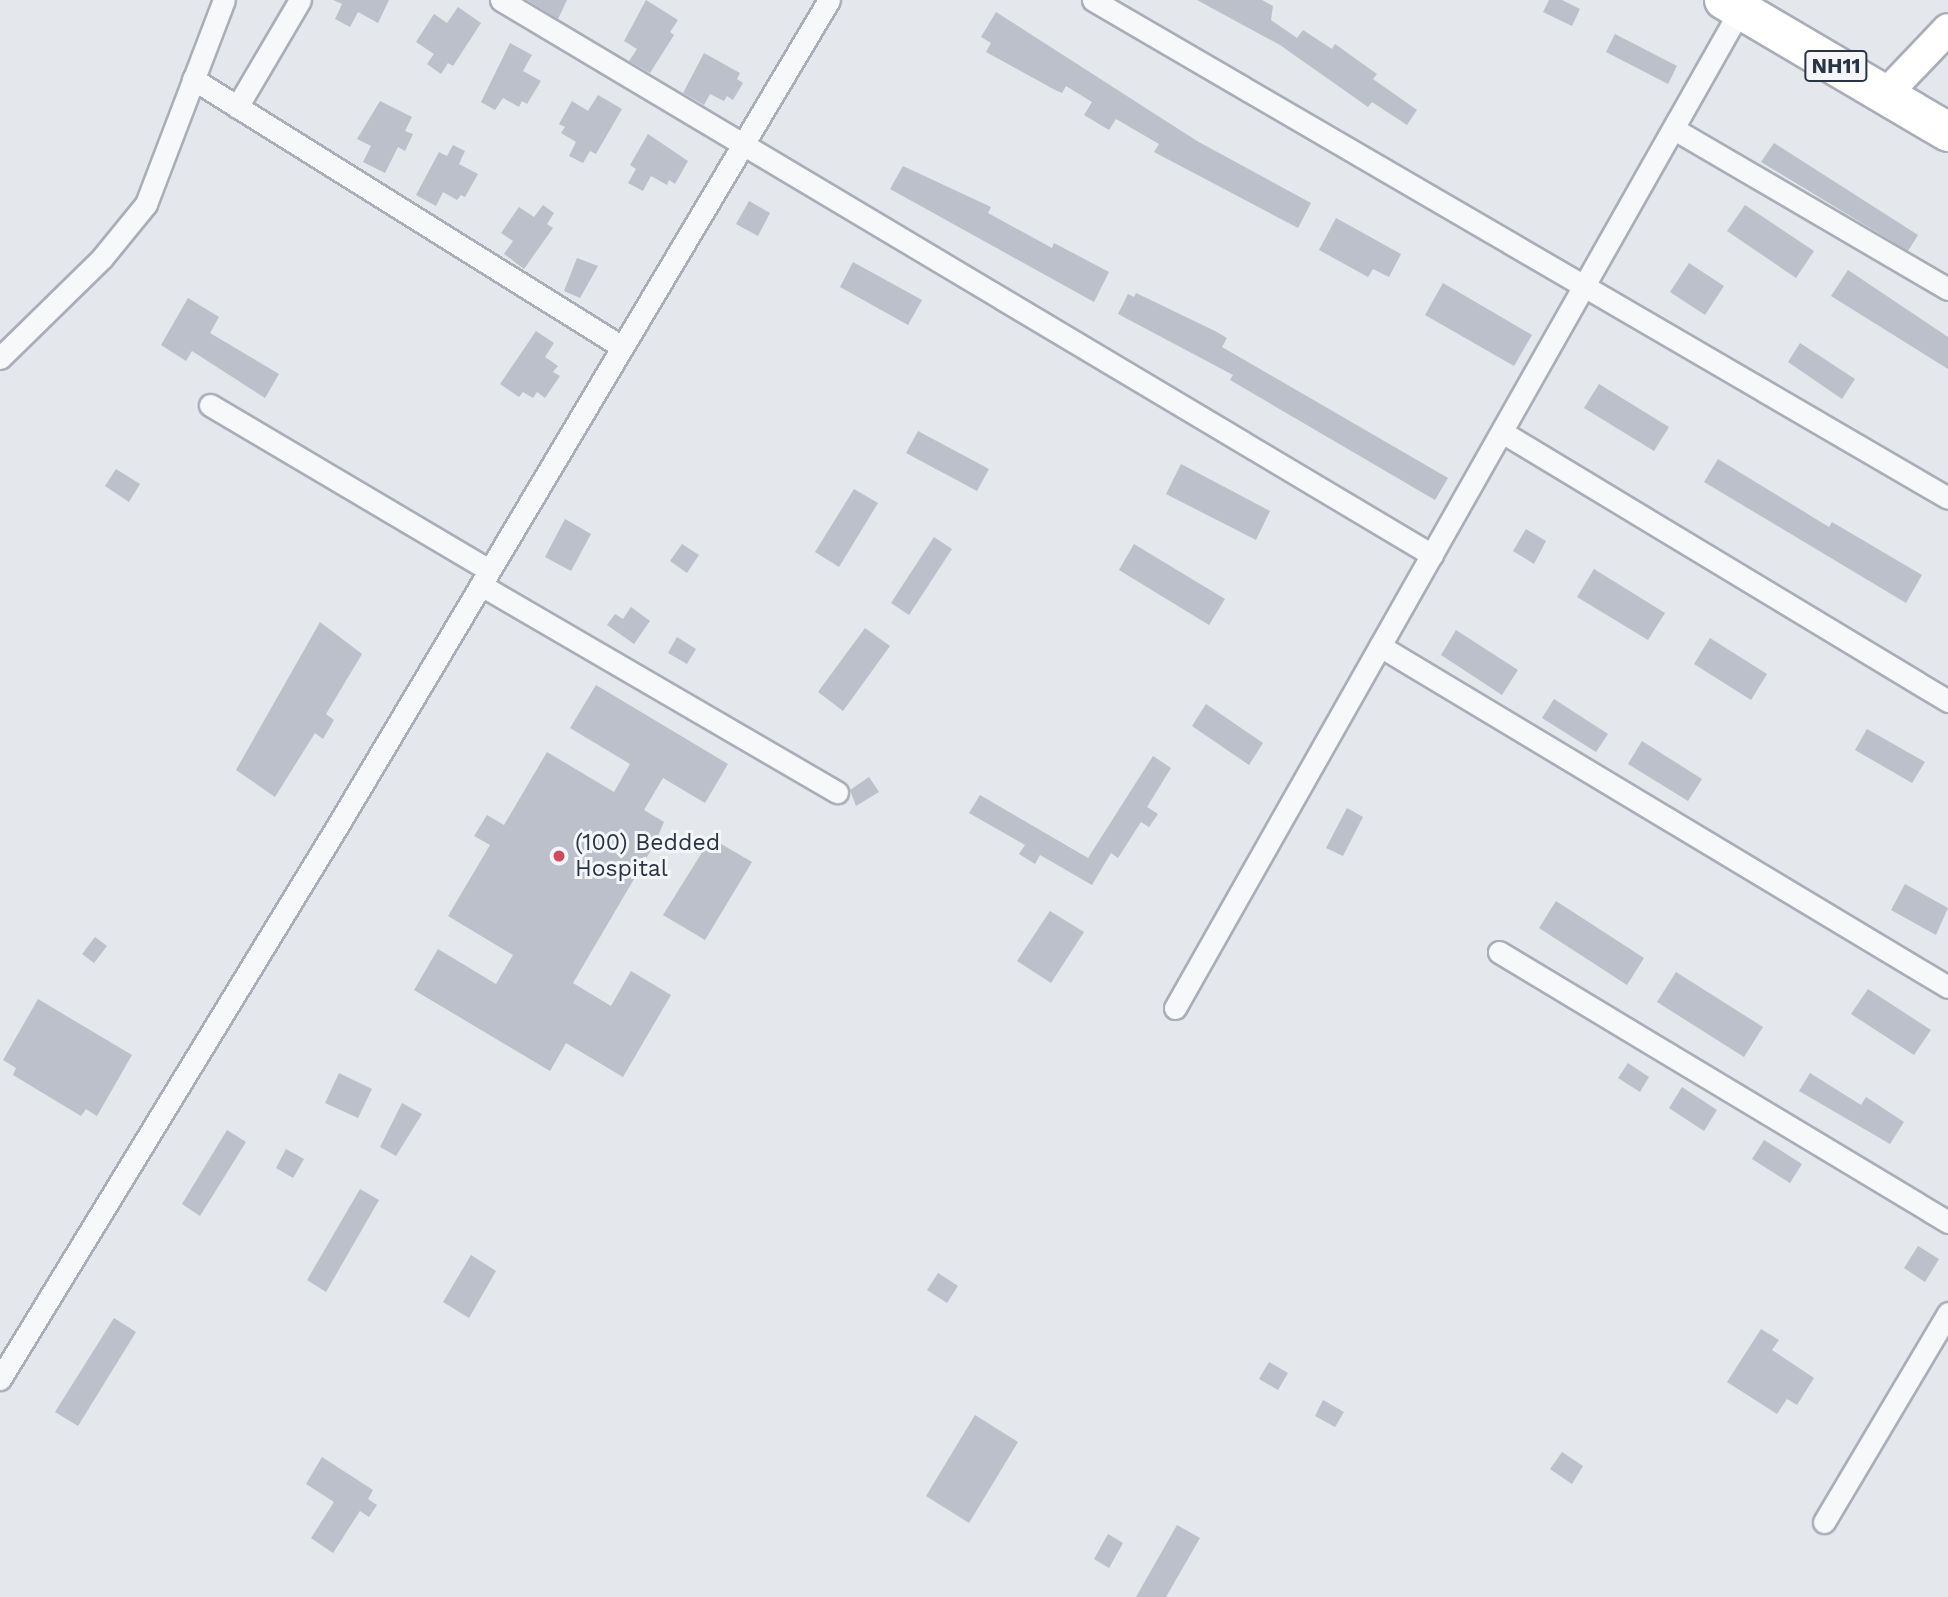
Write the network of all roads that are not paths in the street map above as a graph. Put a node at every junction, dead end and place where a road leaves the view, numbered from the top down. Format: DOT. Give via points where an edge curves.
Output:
graph roads {
  1 [pos="224,0"];
  2 [pos="300,0"];
  3 [pos="500,0"];
  4 [pos="829,0"];
  5 [pos="1093,0"];
  6 [pos="1732,5"];
  7 [pos="1948,29"];
  8 [pos="193,79"];
  9 [pos="1885,95"];
  10 [pos="237,107"];
  11 [pos="1674,129"];
  12 [pos="1948,132"];
  13 [pos="743,145"];
  14 [pos="1584,287"];
  15 [pos="1948,289"];
  16 [pos="622,347"];
  17 [pos="0,358"];
  18 [pos="210,405"];
  19 [pos="1502,432"];
  20 [pos="1948,498"];
  21 [pos="1432,555"];
  22 [pos="485,578"];
  23 [pos="1380,646"];
  24 [pos="1948,701"];
  25 [pos="837,792"];
  26 [pos="1499,952"];
  27 [pos="1948,987"];
  28 [pos="1175,1008"];
  29 [pos="1948,1222"];
  30 [pos="1948,1313"];
  31 [pos="0,1379"];
  32 [pos="1824,1522"];
  1 -- 8 [label="street"];
  2 -- 10 [label="street"];
  3 -- 13 [label="street"];
  4 -- 13 [label="street"];
  5 -- 14 [label="street"];
  6 -- 9 [label="highway, NH11"];
  6 -- 11 [label="street"];
  7 -- 9 [label="street"];
  8 -- 10 [label="street"];
  8 -- 17 [label="street" via="146,204 102,258"];
  9 -- 12 [label="highway, NH11"];
  10 -- 16 [label="street"];
  11 -- 14 [label="street"];
  11 -- 15 [label="street"];
  13 -- 16 [label="street"];
  13 -- 21 [label="street"];
  14 -- 19 [label="street"];
  14 -- 20 [label="street"];
  16 -- 22 [label="street"];
  18 -- 22 [label="street"];
  19 -- 21 [label="street"];
  19 -- 24 [label="street"];
  21 -- 23 [label="street"];
  22 -- 25 [label="street"];
  22 -- 31 [label="street"];
  23 -- 27 [label="street"];
  23 -- 28 [label="street"];
  26 -- 29 [label="street"];
  30 -- 32 [label="street"];
}
